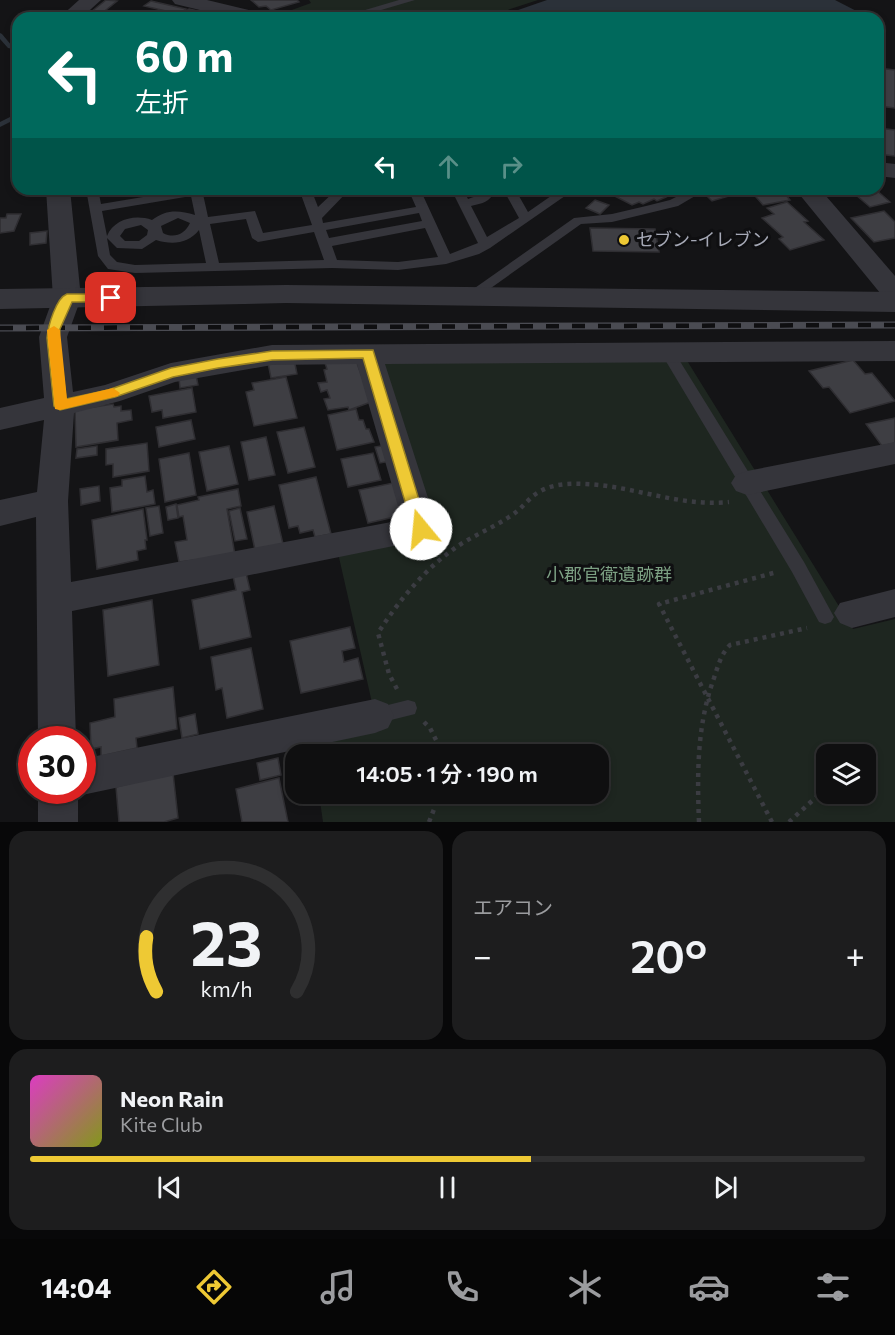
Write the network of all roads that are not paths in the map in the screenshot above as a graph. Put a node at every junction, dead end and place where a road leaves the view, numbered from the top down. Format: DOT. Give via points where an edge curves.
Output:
graph roads {
  1 [pos="91,0"];
  2 [pos="410,0"];
  3 [pos="196,1"];
  4 [pos="76,12"];
  5 [pos="236,12"];
  6 [pos="365,12"];
  7 [pos="58,195"];
  8 [pos="93,195"];
  9 [pos="152,195"];
  10 [pos="196,195"];
  11 [pos="307,195"];
  12 [pos="339,195"];
  13 [pos="417,195"];
  14 [pos="460,195"];
  15 [pos="486,195"];
  16 [pos="512,195"];
  17 [pos="560,195"];
  18 [pos="688,195"];
  19 [pos="812,195"];
  20 [pos="464,203"];
  21 [pos="94,209"];
  22 [pos="423,210"];
  23 [pos="526,219"];
  24 [pos="317,222"];
  25 [pos="200,223"];
  26 [pos="429,224"];
  27 [pos="154,230"];
  28 [pos="107,239"];
  29 [pos="325,243"];
  30 [pos="485,245"];
  31 [pos="446,260"];
  32 [pos="332,264"];
  33 [pos="214,267"];
  34 [pos="895,293"];
  35 [pos="469,297"];
  36 [pos="67,298"];
  37 [pos="0,299"];
  38 [pos="895,302"];
  39 [pos="895,351"];
  40 [pos="668,353"];
  41 [pos="368,354"];
  42 [pos="60,406"];
  43 [pos="0,419"];
  44 [pos="895,453"];
  45 [pos="751,489"];
  46 [pos="52,501"];
  47 [pos="0,513"];
  48 [pos="54,600"];
  49 [pos="895,603"];
  50 [pos="838,615"];
  51 [pos="391,712"];
  52 [pos="57,726"];
  53 [pos="96,774"];
  54 [pos="58,804"];
  55 [pos="58,822"];
  1 -- 4 [label="street"];
  2 -- 6 [label="lane"];
  3 -- 5 [label="street"];
  7 -- 36 [label="street"];
  8 -- 21 [label="lane"];
  9 -- 21 [label="lane"];
  10 -- 25 [label="lane"];
  11 -- 24 [label="lane"];
  12 -- 24 [label="lane"];
  13 -- 22 [label="lane"];
  14 -- 20 [label="lane"];
  15 -- 20 [label="lane"];
  16 -- 23 [label="lane"];
  17 -- 23 [label="lane"];
  18 -- 35 [label="lane" via="612,218 578,220"];
  19 -- 34 [label="street"];
  20 -- 30 [label="lane"];
  21 -- 28 [label="lane"];
  22 -- 24 [label="lane"];
  22 -- 26 [label="lane"];
  23 -- 30 [label="lane"];
  24 -- 25 [label="lane" via="258,238 251,214"];
  24 -- 29 [label="lane"];
  25 -- 27 [label="lane" via="188,216 170,215 159,220"];
  25 -- 27 [label="lane" via="191,233 174,240 161,238"];
  25 -- 33 [label="lane"];
  26 -- 29 [label="lane"];
  26 -- 31 [label="lane"];
  27 -- 28 [label="lane" via="142,245 122,245"];
  27 -- 28 [label="lane" via="142,221 127,223"];
  28 -- 33 [label="lane" via="104,256 113,266"];
  29 -- 32 [label="lane"];
  30 -- 31 [label="lane"];
  31 -- 32 [label="lane" via="398,266"];
  32 -- 33 [label="lane"];
  35 -- 36 [label="street" via="286,294"];
  35 -- 38 [label="street"];
  36 -- 37 [label="street"];
  36 -- 42 [label="street" via="53,338"];
  39 -- 40 [label="street"];
  40 -- 41 [label="street"];
  40 -- 45 [label="lane"];
  41 -- 42 [label="street" via="272,356 218,363"];
  41 -- 48 [label="street" via="421,529"];
  42 -- 43 [label="street"];
  42 -- 46 [label="street"];
  44 -- 45 [label="street"];
  45 -- 50 [label="lane" via="798,567"];
  46 -- 47 [label="street"];
  46 -- 48 [label="street"];
  48 -- 52 [label="street"];
  49 -- 50 [label="street"];
  51 -- 53 [label="street"];
  54 -- 55 [label="street"];
}
